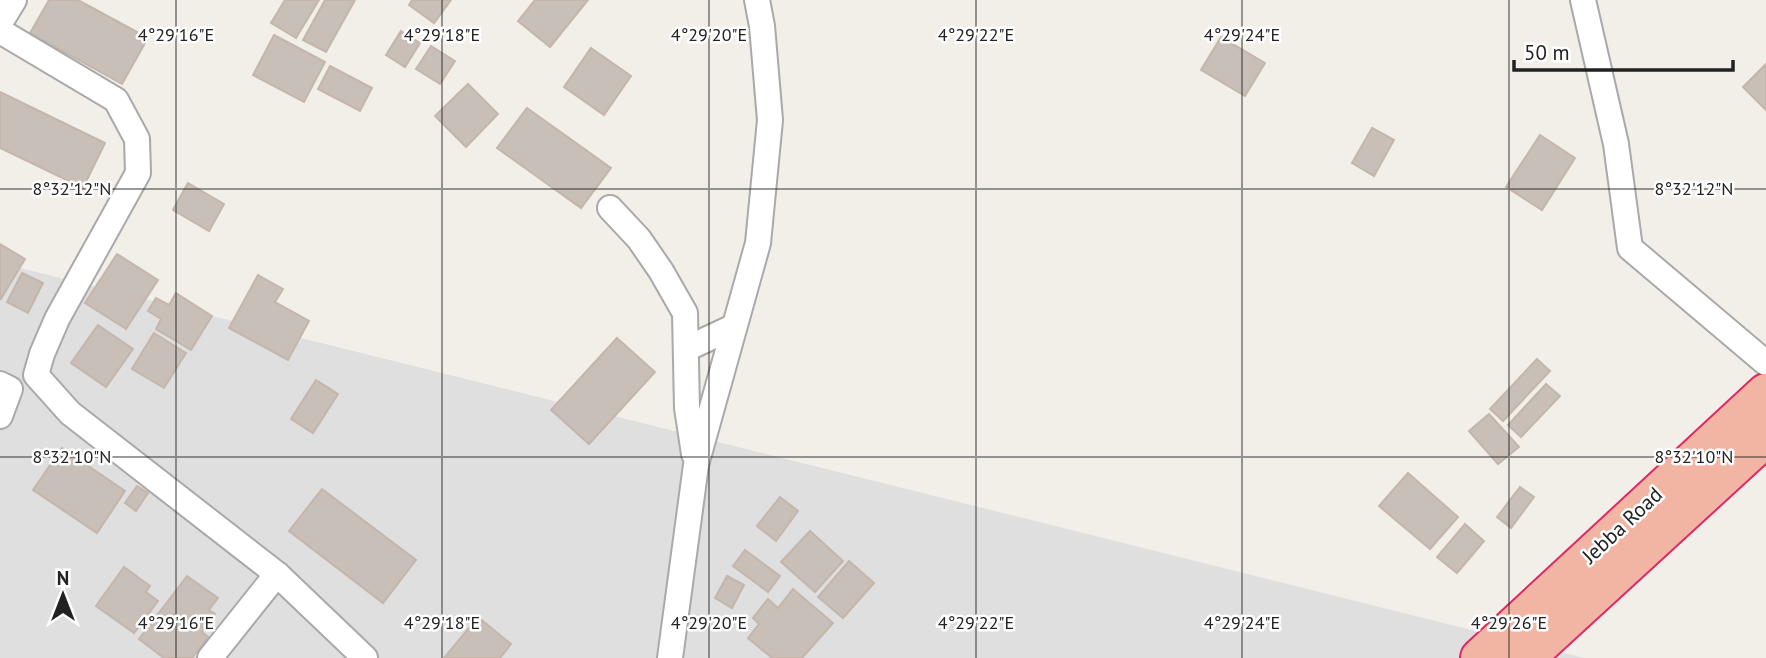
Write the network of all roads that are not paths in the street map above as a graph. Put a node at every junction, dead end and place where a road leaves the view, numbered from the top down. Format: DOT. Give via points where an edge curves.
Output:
graph roads {
  1 [pos="15,0"];
  2 [pos="757,0"];
  3 [pos="1583,0"];
  4 [pos="0,23"];
  5 [pos="0,31"];
  6 [pos="610,208"];
  7 [pos="733,327"];
  8 [pos="686,349"];
  9 [pos="1766,363"];
  10 [pos="0,384"];
  11 [pos="1766,393"];
  12 [pos="0,416"];
  13 [pos="1766,437"];
  14 [pos="696,465"];
  15 [pos="277,574"];
  16 [pos="210,658"];
  17 [pos="365,658"];
  18 [pos="670,658"];
  19 [pos="1480,658"];
  20 [pos="1525,658"];
  1 -- 4 [label="street"];
  2 -- 7 [label="street" via="770,120 758,243"];
  3 -- 9 [label="street" via="1616,144 1630,248"];
  5 -- 15 [label="street" via="116,100 138,139 138,173 57,319 36,375 70,413"];
  6 -- 8 [label="street" via="639,239 685,313"];
  7 -- 8 [label="street"];
  7 -- 14 [label="street"];
  8 -- 14 [label="street" via="687,408"];
  10 -- 12 [label="street" via="10,389"];
  11 -- 19 [label="highway, Jebba Road"];
  13 -- 20 [label="highway, Jebba Road"];
  14 -- 18 [label="street"];
  15 -- 16 [label="street"];
  15 -- 17 [label="street"];
}
